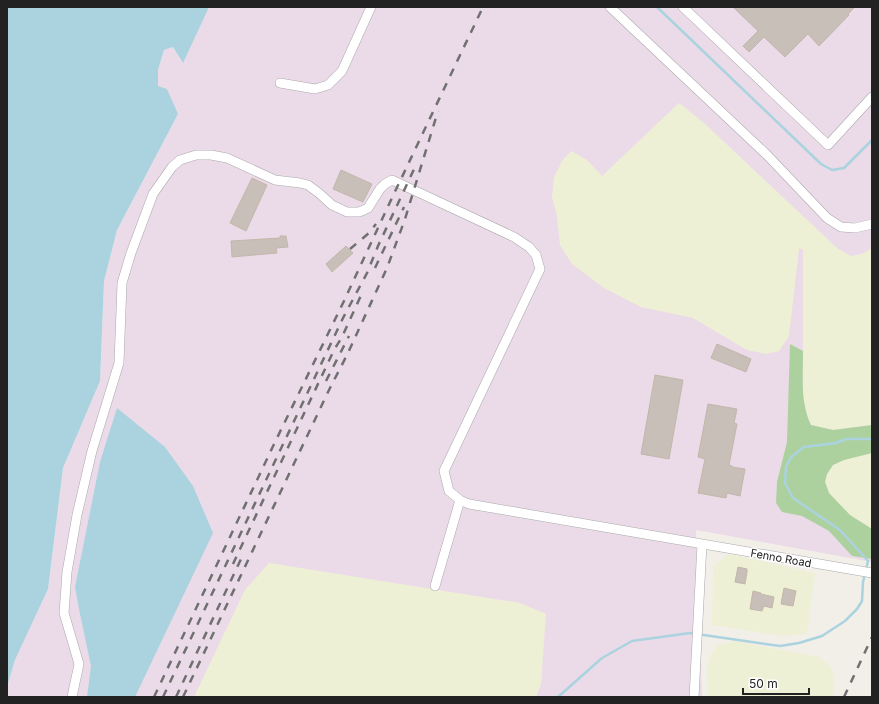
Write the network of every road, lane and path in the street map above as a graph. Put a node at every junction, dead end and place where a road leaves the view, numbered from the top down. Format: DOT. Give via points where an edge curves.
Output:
graph roads {
  1 [pos="371,7"];
  2 [pos="610,7"];
  3 [pos="683,7"];
  4 [pos="280,83"];
  5 [pos="872,97"];
  6 [pos="872,224"];
  7 [pos="460,500"];
  8 [pos="702,544"];
  9 [pos="872,573"];
  10 [pos="435,586"];
  11 [pos="72,697"];
  12 [pos="694,697"];
  1 -- 4 [label="street" via="342,71 328,85 316,89"];
  2 -- 6 [label="street" via="766,155 827,218 841,227 855,228"];
  3 -- 5 [label="street" via="828,144"];
  7 -- 8 [label="street, Fenno Road" via="469,504"];
  7 -- 10 [label="street"];
  7 -- 11 [label="street" via="449,491 444,471 540,269 536,255 514,237 392,180 380,189 368,208 359,212 347,212 332,205 308,185 275,180 227,158 196,155 180,160 152,194 122,283 119,362 92,451 67,572 64,613 78,664"];
  8 -- 9 [label="street, Fenno Road"];
  8 -- 12 [label="street"];
}
